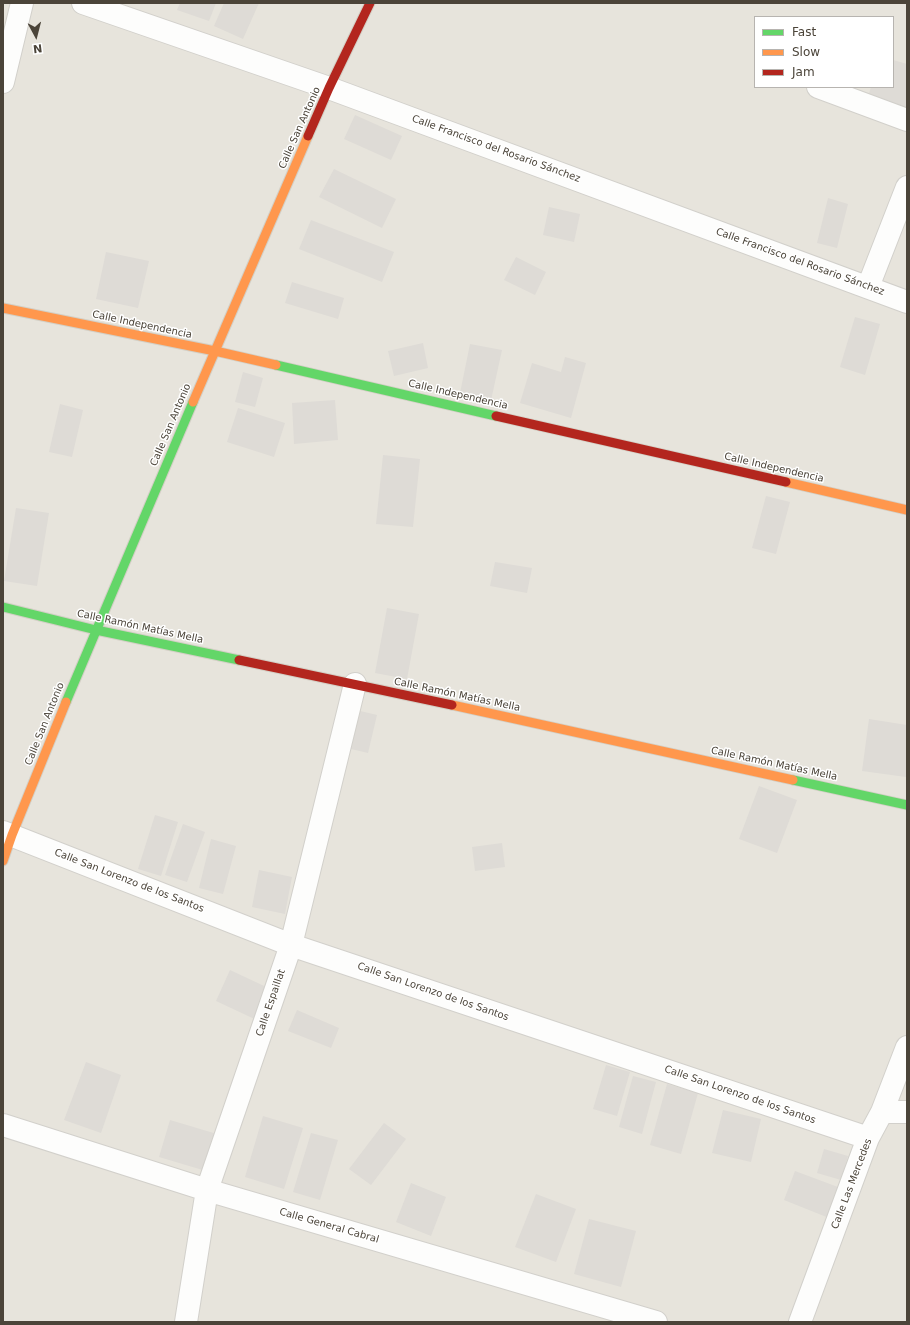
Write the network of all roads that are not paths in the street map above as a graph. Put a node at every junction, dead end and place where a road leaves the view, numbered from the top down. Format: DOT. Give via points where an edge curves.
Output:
graph roads {
  1 [pos="22,3"];
  2 [pos="83,3"];
  3 [pos="370,3"];
  4 [pos="3,82"];
  5 [pos="330,88"];
  6 [pos="821,88"];
  7 [pos="907,120"];
  8 [pos="907,187"];
  9 [pos="868,287"];
  10 [pos="907,302"];
  11 [pos="3,308"];
  12 [pos="215,351"];
  13 [pos="907,510"];
  14 [pos="3,607"];
  15 [pos="96,630"];
  16 [pos="355,684"];
  17 [pos="907,805"];
  18 [pos="7,834"];
  19 [pos="3,861"];
  20 [pos="291,945"];
  21 [pos="907,1047"];
  22 [pos="882,1112"];
  23 [pos="907,1112"];
  24 [pos="3,1125"];
  25 [pos="868,1138"];
  26 [pos="207,1190"];
  27 [pos="186,1322"];
  28 [pos="656,1322"];
  29 [pos="800,1322"];
  1 -- 4 [label="street"];
  2 -- 5 [label="street, Calle Francisco del Rosario Sánchez"];
  3 -- 5 [label="street, Calle San Antonio"];
  5 -- 9 [label="street, Calle Francisco del Rosario Sánchez"];
  5 -- 12 [label="street, Calle San Antonio"];
  6 -- 7 [label="street"];
  8 -- 9 [label="street"];
  9 -- 10 [label="street, Calle Francisco del Rosario Sánchez"];
  11 -- 12 [label="street, Calle Independencia"];
  12 -- 13 [label="street, Calle Independencia"];
  12 -- 15 [label="street, Calle San Antonio"];
  14 -- 15 [label="street, Calle Ramón Matías Mella"];
  15 -- 16 [label="street, Calle Ramón Matías Mella"];
  15 -- 18 [label="street, Calle San Antonio"];
  16 -- 17 [label="street, Calle Ramón Matías Mella"];
  16 -- 20 [label="street, Calle Espaillat"];
  18 -- 19 [label="street, Calle San Antonio"];
  18 -- 20 [label="street, Calle San Lorenzo de los Santos"];
  20 -- 25 [label="street, Calle San Lorenzo de los Santos"];
  20 -- 26 [label="street, Calle Espaillat"];
  21 -- 22 [label="street, Calle Las Mercedes"];
  22 -- 23 [label="street"];
  22 -- 25 [label="street, Calle Las Mercedes"];
  24 -- 26 [label="street, Calle General Cabral"];
  25 -- 29 [label="street, Calle Las Mercedes"];
  26 -- 27 [label="street, Calle Espaillat"];
  26 -- 28 [label="street, Calle General Cabral"];
}
